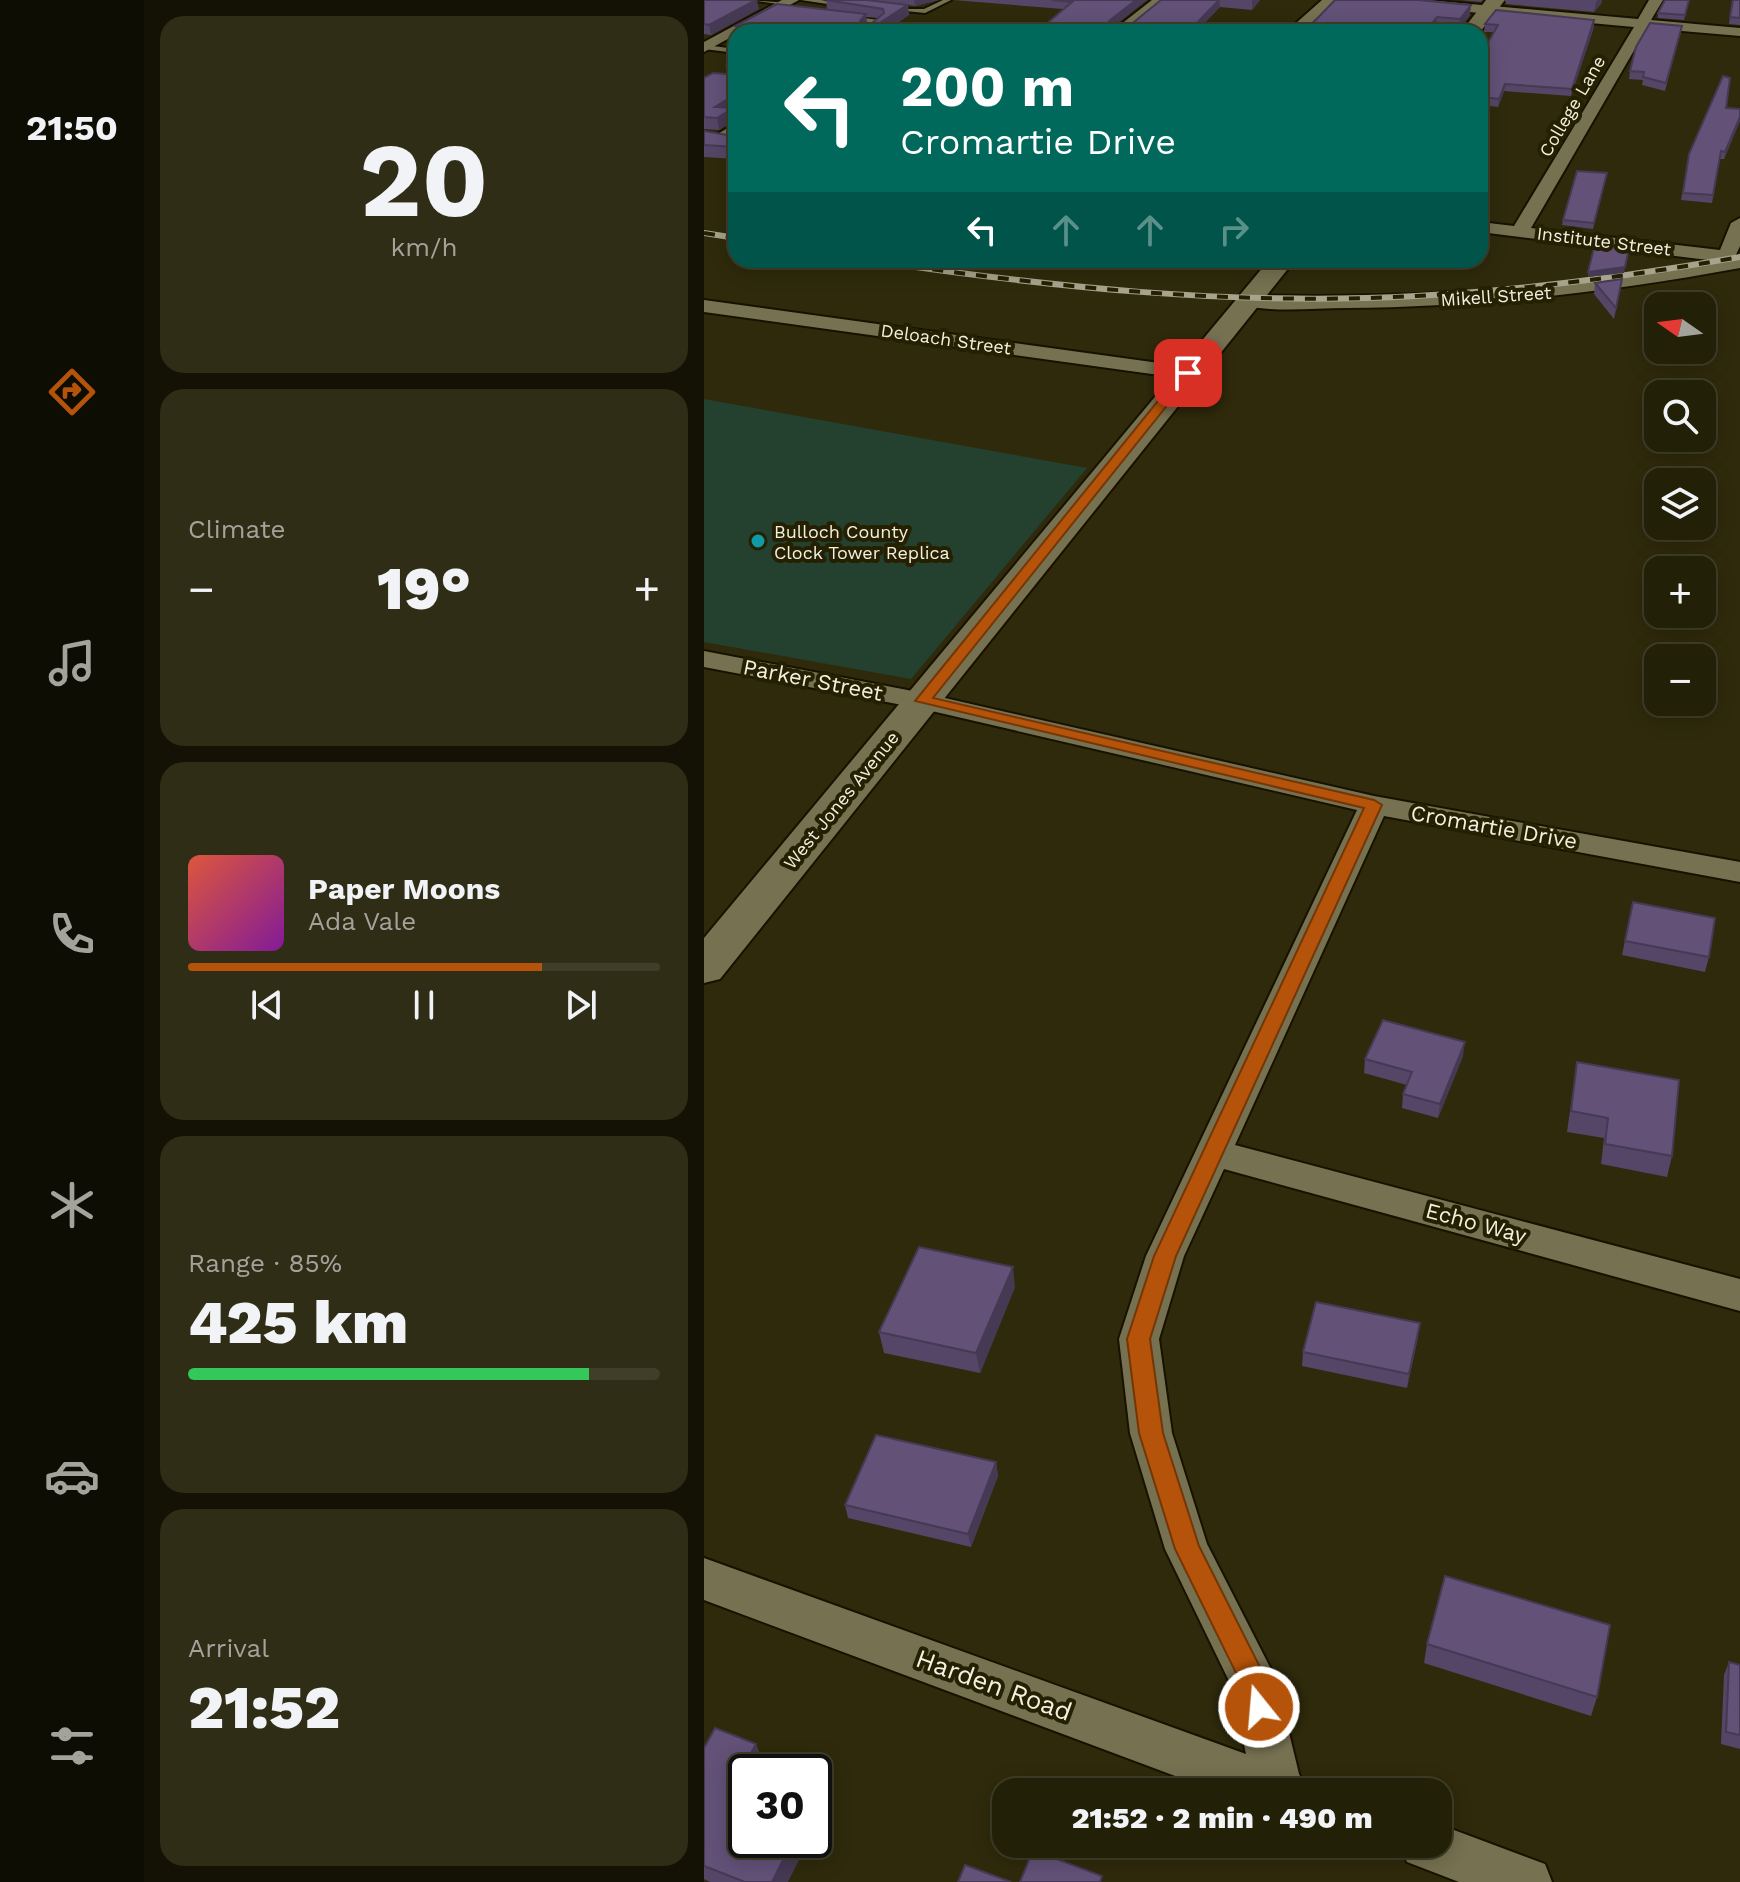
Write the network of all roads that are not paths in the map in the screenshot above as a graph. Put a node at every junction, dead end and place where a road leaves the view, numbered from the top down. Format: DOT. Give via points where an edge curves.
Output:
graph roads {
  1 [pos="752,0"];
  2 [pos="804,0"];
  3 [pos="948,0"];
  4 [pos="1160,0"];
  5 [pos="1330,0"];
  6 [pos="1382,0"];
  7 [pos="1656,0"];
  8 [pos="1492,5"];
  9 [pos="785,6"];
  10 [pos="863,6"];
  11 [pos="879,8"];
  12 [pos="832,15"];
  13 [pos="1642,23"];
  14 [pos="754,24"];
  15 [pos="877,24"];
  16 [pos="1128,24"];
  17 [pos="1302,24"];
  18 [pos="1477,24"];
  19 [pos="1740,32"];
  20 [pos="728,37"];
  21 [pos="704,38"];
  22 [pos="719,40"];
  23 [pos="704,48"];
  24 [pos="728,50"];
  25 [pos="1488,228"];
  26 [pos="1738,228"];
  27 [pos="1520,231"];
  28 [pos="1736,259"];
  29 [pos="1276,268"];
  30 [pos="1249,301"];
  31 [pos="704,306"];
  32 [pos="1188,373"];
  33 [pos="704,659"];
  34 [pos="923,701"];
  35 [pos="1374,805"];
  36 [pos="1740,872"];
  37 [pos="704,968"];
  38 [pos="1211,1152"];
  39 [pos="1740,1295"];
  40 [pos="704,1579"];
  41 [pos="1246,1778"];
  42 [pos="1278,1778"];
  43 [pos="1452,1854"];
  44 [pos="1527,1882"];
  1 -- 9 [label="lane"];
  2 -- 10 [label="lane"];
  3 -- 11 [label="lane" via="925,11"];
  4 -- 16 [label="street"];
  5 -- 17 [label="street"];
  6 -- 8 [label="street"];
  7 -- 13 [label="street, College Lane"];
  8 -- 13 [label="street"];
  8 -- 18 [label="street"];
  9 -- 14 [label="street"];
  12 -- 15 [label="lane"];
  13 -- 19 [label="street"];
  13 -- 27 [label="street, College Lane"];
  20 -- 22 [label="street"];
  21 -- 22 [label="lane"];
  22 -- 23 [label="street"];
  23 -- 24 [label="lane"];
  25 -- 27 [label="street, Institute Street"];
  26 -- 28 [label="street"];
  27 -- 28 [label="street, Institute Street"];
  28 -- 30 [label="street, Mikell Street" via="1656,278 1530,294 1348,303"];
  29 -- 30 [label="street, West Jones Avenue"];
  30 -- 32 [label="street, West Jones Avenue"];
  31 -- 32 [label="street, Deloach Street"];
  32 -- 34 [label="street, West Jones Avenue"];
  33 -- 34 [label="street, Parker Street"];
  34 -- 35 [label="street, Cromartie Drive"];
  34 -- 37 [label="street, West Jones Avenue"];
  35 -- 36 [label="street, Cromartie Drive"];
  35 -- 38 [label="street"];
  38 -- 39 [label="street, Echo Way"];
  38 -- 42 [label="street" via="1165,1256 1139,1339 1151,1433 1187,1549 1253,1679"];
  40 -- 41 [label="street, Harden Road"];
  43 -- 44 [label="street"];
}
